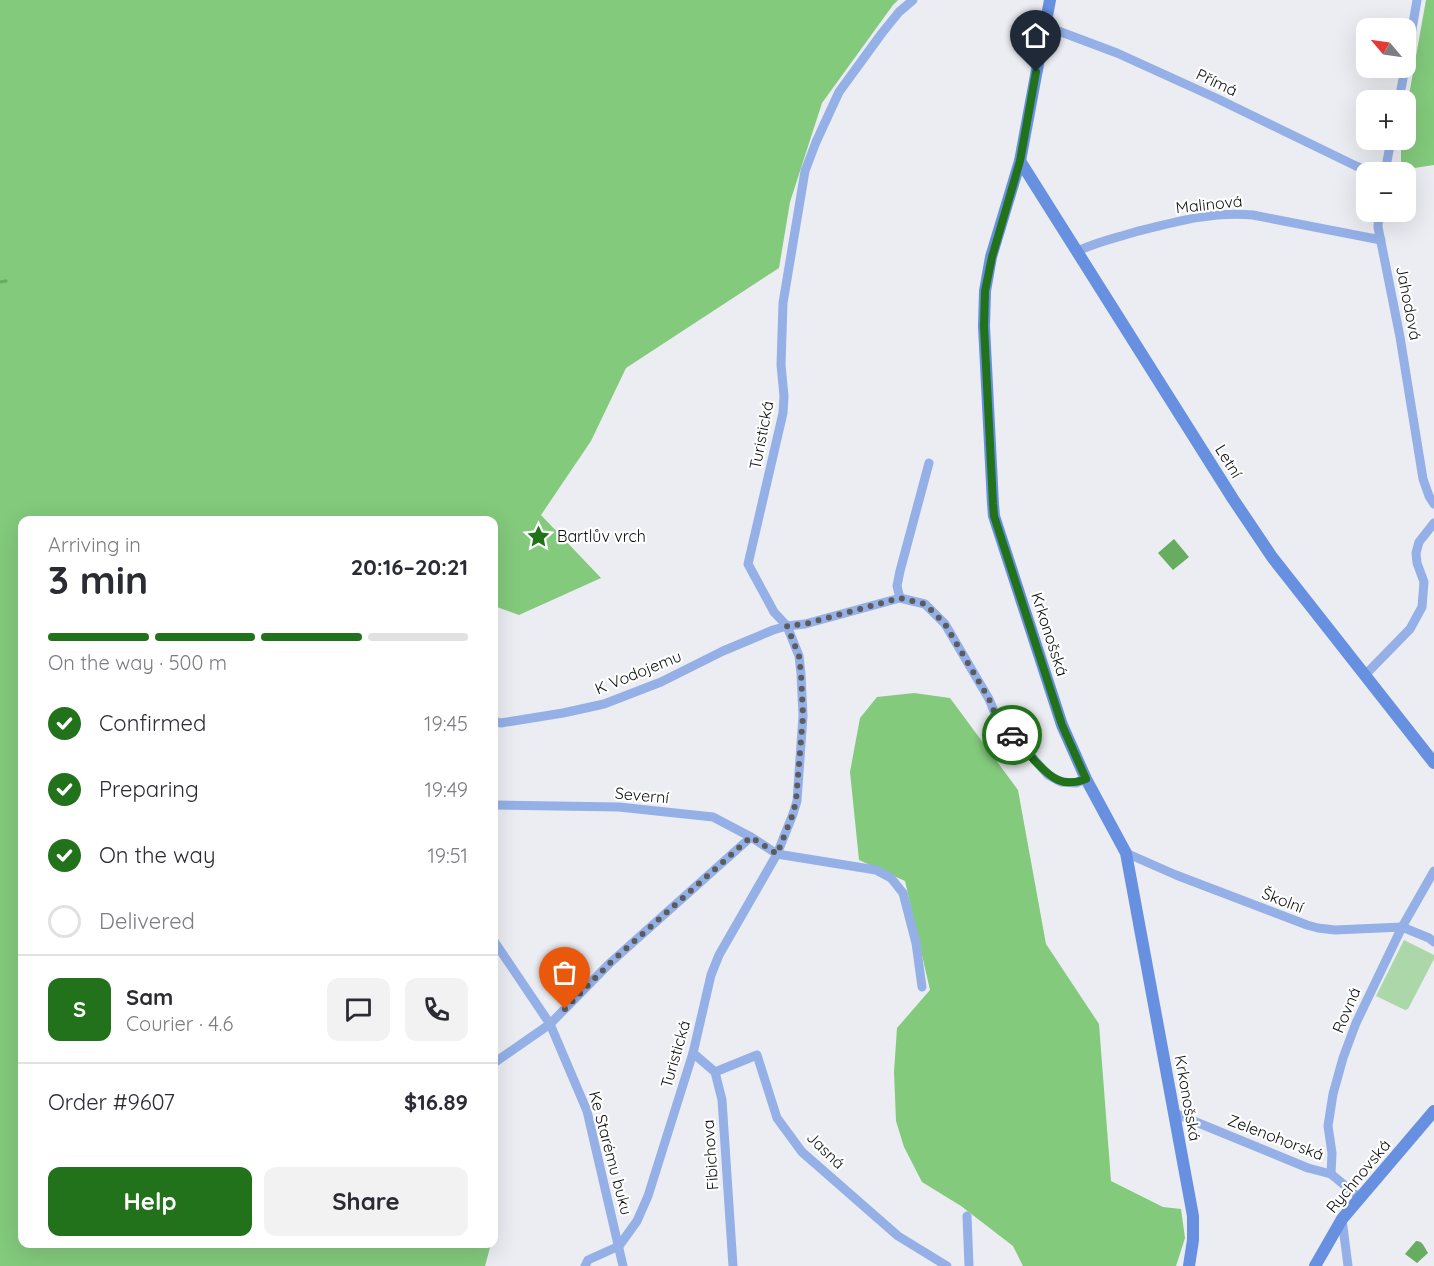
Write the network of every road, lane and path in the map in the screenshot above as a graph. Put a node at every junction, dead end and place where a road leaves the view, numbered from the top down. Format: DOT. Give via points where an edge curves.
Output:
graph roads {
  1 [pos="913,0"];
  2 [pos="1050,0"];
  3 [pos="1417,0"];
  4 [pos="1414,18"];
  5 [pos="1045,27"];
  6 [pos="1020,161"];
  7 [pos="1356,166"];
  8 [pos="1378,222"];
  9 [pos="1381,240"];
  10 [pos="1078,251"];
  11 [pos="929,463"];
  12 [pos="1434,504"];
  13 [pos="1434,523"];
  14 [pos="900,598"];
  15 [pos="787,626"];
  16 [pos="1365,675"];
  17 [pos="498,722"];
  18 [pos="1434,763"];
  19 [pos="1086,779"];
  20 [pos="498,805"];
  21 [pos="751,837"];
  22 [pos="1126,853"];
  23 [pos="777,854"];
  24 [pos="1434,871"];
  25 [pos="1402,927"];
  26 [pos="1434,942"];
  27 [pos="498,947"];
  28 [pos="922,987"];
  29 [pos="550,1024"];
  30 [pos="693,1053"];
  31 [pos="498,1060"];
  32 [pos="715,1071"];
  33 [pos="1174,1113"];
  34 [pos="1433,1113"];
  35 [pos="1331,1174"];
  36 [pos="1360,1198"];
  37 [pos="967,1216"];
  38 [pos="1342,1219"];
  39 [pos="619,1246"];
  40 [pos="585,1266"];
  41 [pos="623,1266"];
  42 [pos="733,1266"];
  43 [pos="948,1266"];
  44 [pos="969,1266"];
  45 [pos="1189,1266"];
  46 [pos="1315,1266"];
  47 [pos="1348,1266"];
  1 -- 15 [label="street, Turistická" via="882,33 839,92 805,171 783,303 783,413 748,564 774,612"];
  2 -- 5 [label="street, Krkonošská"];
  3 -- 4 [label="street"];
  5 -- 6 [label="street, Krkonošská"];
  5 -- 7 [label="street, Přímá" via="1117,53"];
  6 -- 10 [label="street, Letní"];
  6 -- 19 [label="street, Krkonošská" via="985,291 994,516 1062,725"];
  8 -- 9 [label="street, Jahodová"];
  9 -- 10 [label="street, Malinová" via="1237,213 1175,221"];
  9 -- 12 [label="street, Jahodová" via="1423,479"];
  10 -- 16 [label="street, Letní" via="1272,557"];
  11 -- 14 [label="street" via="900,571"];
  13 -- 16 [label="street" via="1419,542 1416,553 1424,582 1422,607 1410,629"];
  14 -- 15 [label="street, K Vodojemu"];
  14 -- 19 [label="street" via="925,604 945,624 996,716 1048,775 1061,782"];
  15 -- 17 [label="street, K Vodojemu" via="604,704"];
  15 -- 23 [label="street, Turistická" via="799,656 803,716 796,801"];
  16 -- 18 [label="street, Letní"];
  19 -- 22 [label="street, Krkonošská"];
  20 -- 21 [label="street, Severní" via="619,807 713,817"];
  21 -- 23 [label="street, Severní"];
  21 -- 29 [label="street" via="610,963"];
  22 -- 25 [label="street, Školní" via="1318,928"];
  22 -- 33 [label="street, Krkonošská"];
  23 -- 28 [label="street" via="876,870 891,878 903,894"];
  23 -- 30 [label="street, Turistická" via="719,955"];
  24 -- 25 [label="street, Rovná"];
  25 -- 26 [label="street, Školní"];
  25 -- 35 [label="street, Rovná" via="1343,1058 1328,1126"];
  27 -- 29 [label="street, Ke Starému buku"];
  29 -- 31 [label="street"];
  29 -- 39 [label="street, Ke Starému buku" via="587,1111"];
  30 -- 32 [label="street"];
  30 -- 39 [label="street, Turistická" via="648,1197"];
  32 -- 42 [label="street, Fibichova" via="722,1100"];
  32 -- 43 [label="street, Jasná" via="757,1055 777,1118 802,1152 898,1236"];
  33 -- 35 [label="street, Zelenohorská"];
  33 -- 45 [label="street, Krkonošská" via="1192,1216"];
  34 -- 36 [label="street, Rychnovská"];
  35 -- 36 [label="street, Zelenohorská"];
  36 -- 38 [label="street, Rychnovská"];
  37 -- 44 [label="street"];
  38 -- 46 [label="street, Rychnovská"];
  38 -- 47 [label="street"];
  39 -- 40 [label="street" via="588,1260"];
  39 -- 41 [label="street"];
}
